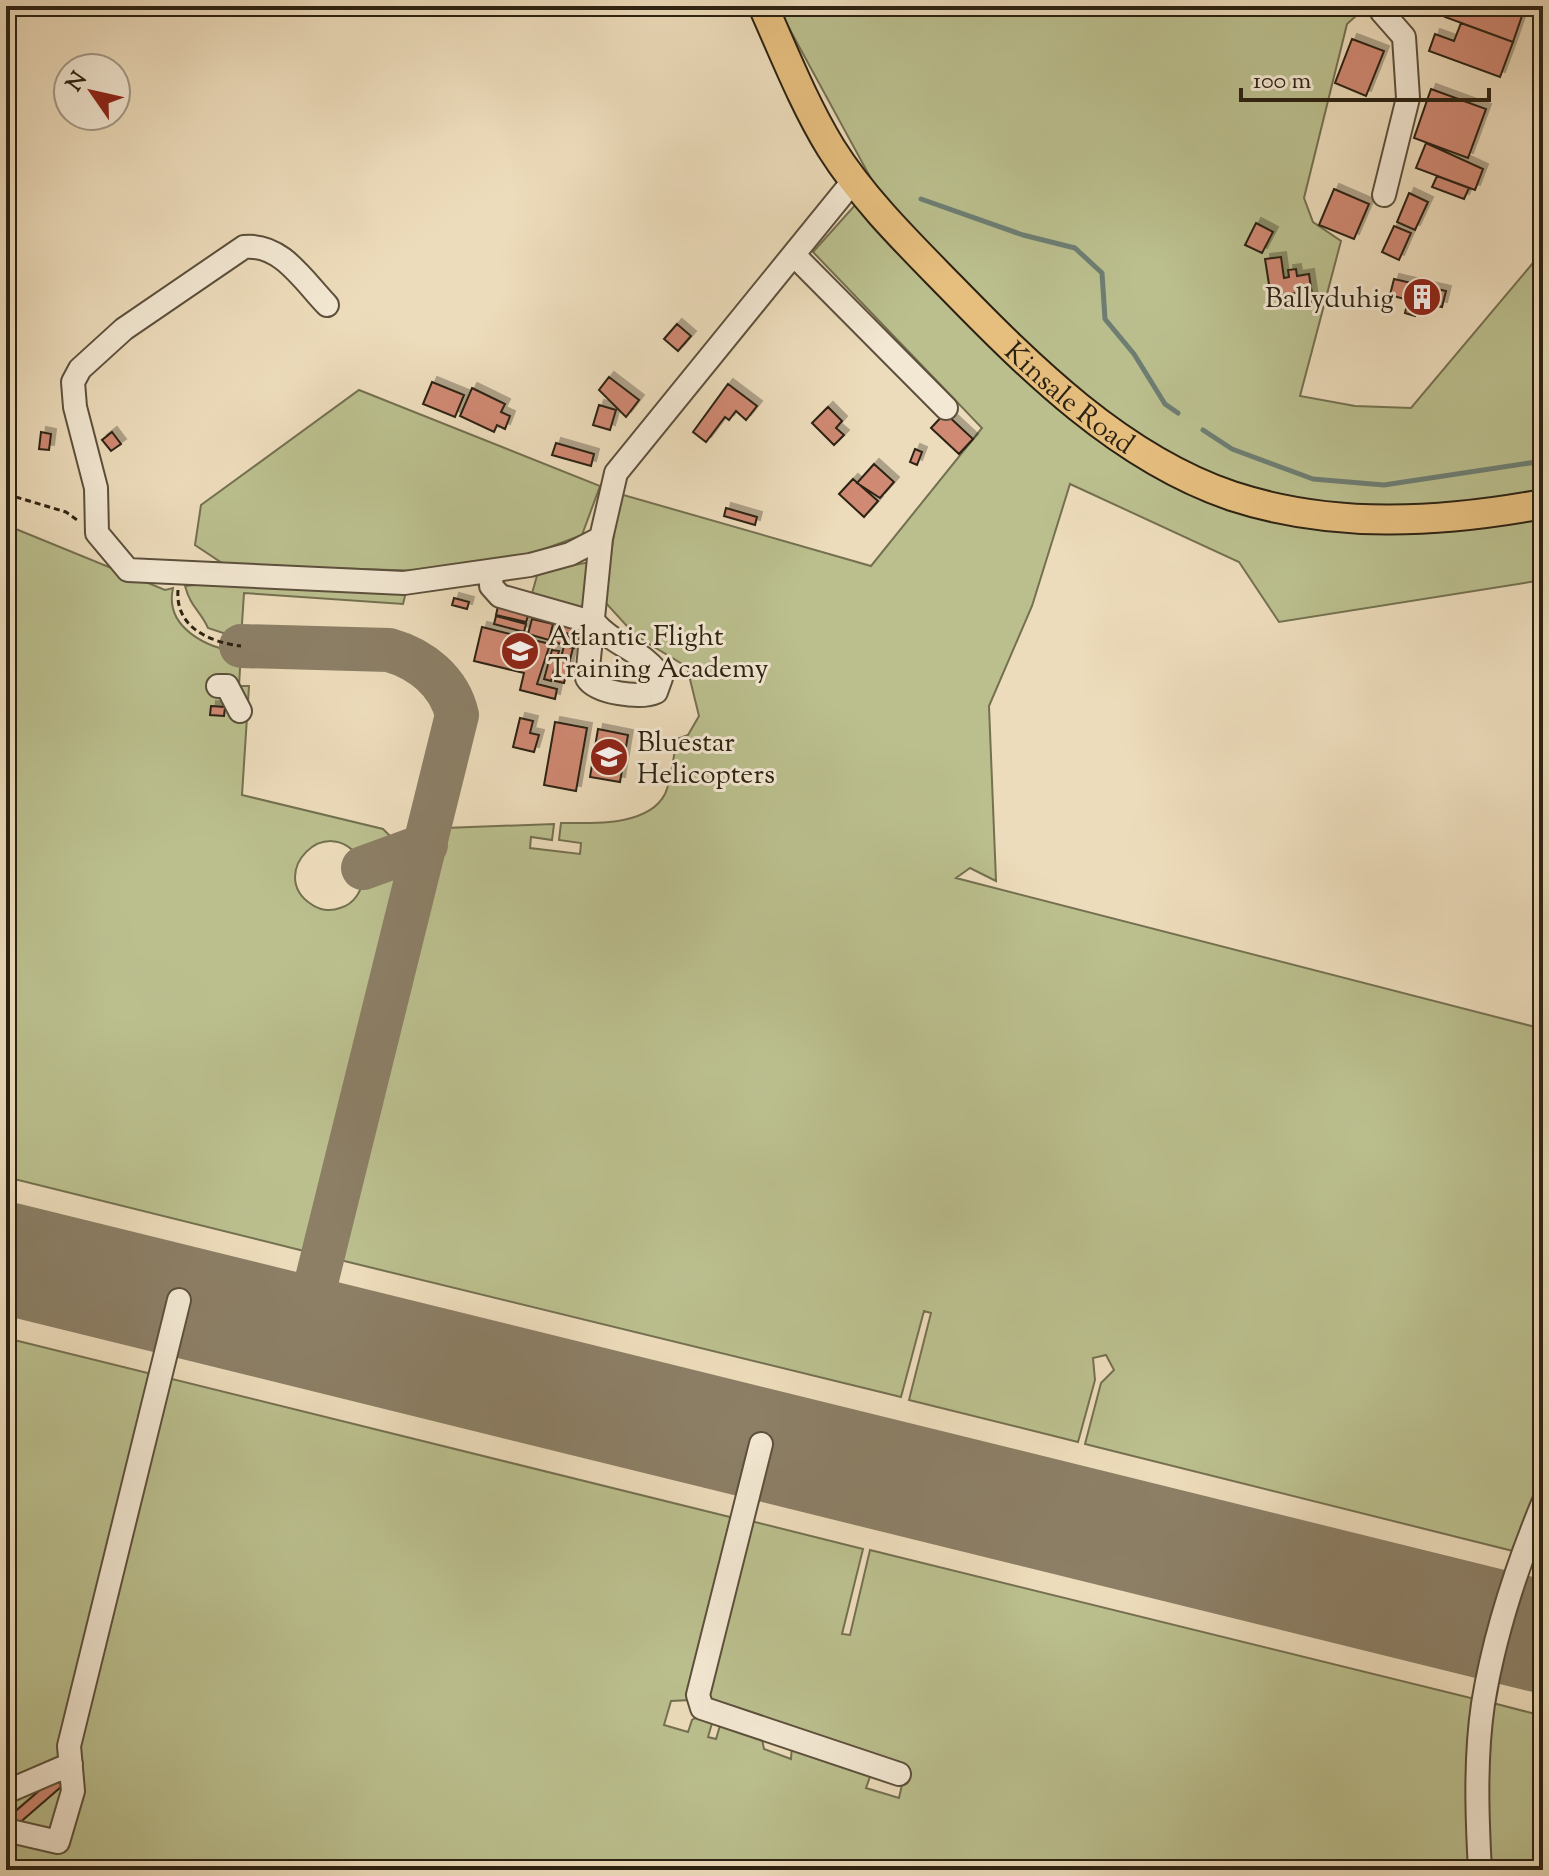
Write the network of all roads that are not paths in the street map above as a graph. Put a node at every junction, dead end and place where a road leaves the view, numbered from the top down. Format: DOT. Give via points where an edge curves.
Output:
graph roads {
  1 [pos="763,6"];
  2 [pos="1382,12"];
  3 [pos="854,180"];
  4 [pos="1384,195"];
  5 [pos="794,255"];
  6 [pos="327,305"];
  7 [pos="946,408"];
  8 [pos="1543,504"];
  9 [pos="601,538"];
  10 [pos="492,571"];
  11 [pos="218,686"];
  12 [pos="238,711"];
  13 [pos="179,1300"];
  14 [pos="761,1444"];
  15 [pos="1543,1503"];
  16 [pos="71,1764"];
  17 [pos="899,1774"];
  18 [pos="6,1792"];
  19 [pos="6,1830"];
  20 [pos="1480,1870"];
  1 -- 3 [label="main road, Kinsale Road" via="830,147"];
  2 -- 4 [label="street" via="1404,37 1408,98"];
  3 -- 5 [label="street"];
  3 -- 8 [label="main road, Kinsale Road" via="920,256 1023,356 1108,428 1190,479 1269,506 1355,520 1490,513"];
  5 -- 7 [label="street"];
  5 -- 9 [label="street" via="616,473"];
  6 -- 10 [label="street" via="275,251 262,245 244,247 124,329 80,369 73,382 75,407 96,488 97,533 128,570 404,583"];
  9 -- 10 [label="street" via="570,554"];
  9 -- 10 [label="street" via="595,623 500,596 491,586"];
  11 -- 12 [label="street" via="227,686"];
  13 -- 16 [label="street" via="69,1746"];
  14 -- 17 [label="street" via="698,1695 702,1708"];
  15 -- 20 [label="street" via="1522,1553 1483,1704 1477,1809"];
  16 -- 18 [label="street"];
  16 -- 19 [label="street" via="73,1791 58,1842"];
}
